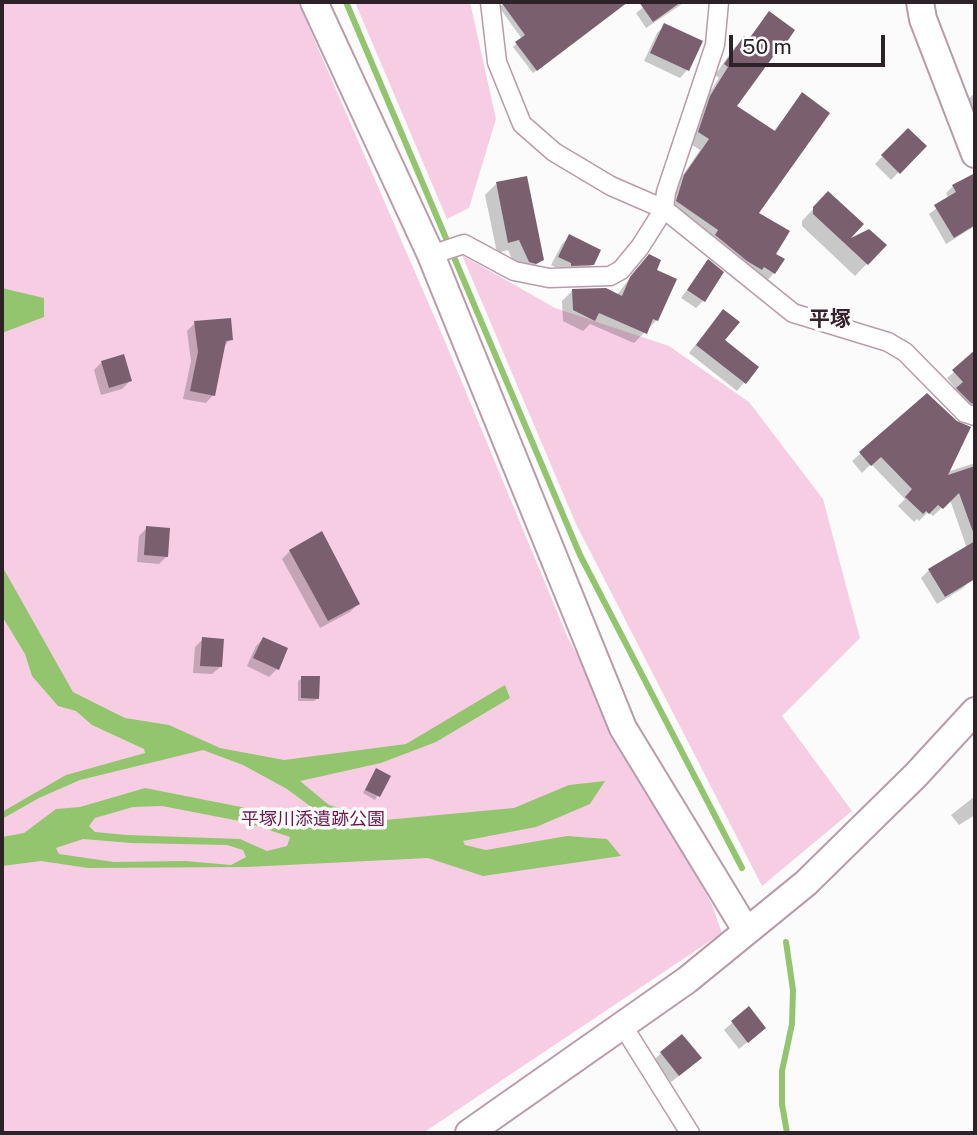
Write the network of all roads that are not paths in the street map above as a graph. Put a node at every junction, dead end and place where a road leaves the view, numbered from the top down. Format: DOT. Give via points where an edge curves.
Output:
graph roads {
  1 [pos="314,2"];
  2 [pos="489,2"];
  3 [pos="719,2"];
  4 [pos="920,2"];
  5 [pos="975,154"];
  6 [pos="664,209"];
  7 [pos="431,255"];
  8 [pos="975,416"];
  9 [pos="975,711"];
  10 [pos="746,930"];
  11 [pos="623,1026"];
  12 [pos="469,1133"];
  13 [pos="690,1133"];
  1 -- 7 [label="street"];
  2 -- 6 [label="street" via="497,62 522,124 554,152 611,186"];
  3 -- 6 [label="street" via="715,46"];
  4 -- 5 [label="street"];
  6 -- 7 [label="street" via="640,247 610,276 549,278 514,271 464,244"];
  6 -- 8 [label="street" via="793,313 888,342 905,352 965,413"];
  7 -- 10 [label="street" via="623,728"];
  9 -- 10 [label="street" via="806,883"];
  10 -- 11 [label="street"];
  11 -- 12 [label="street"];
  11 -- 13 [label="street"];
}
